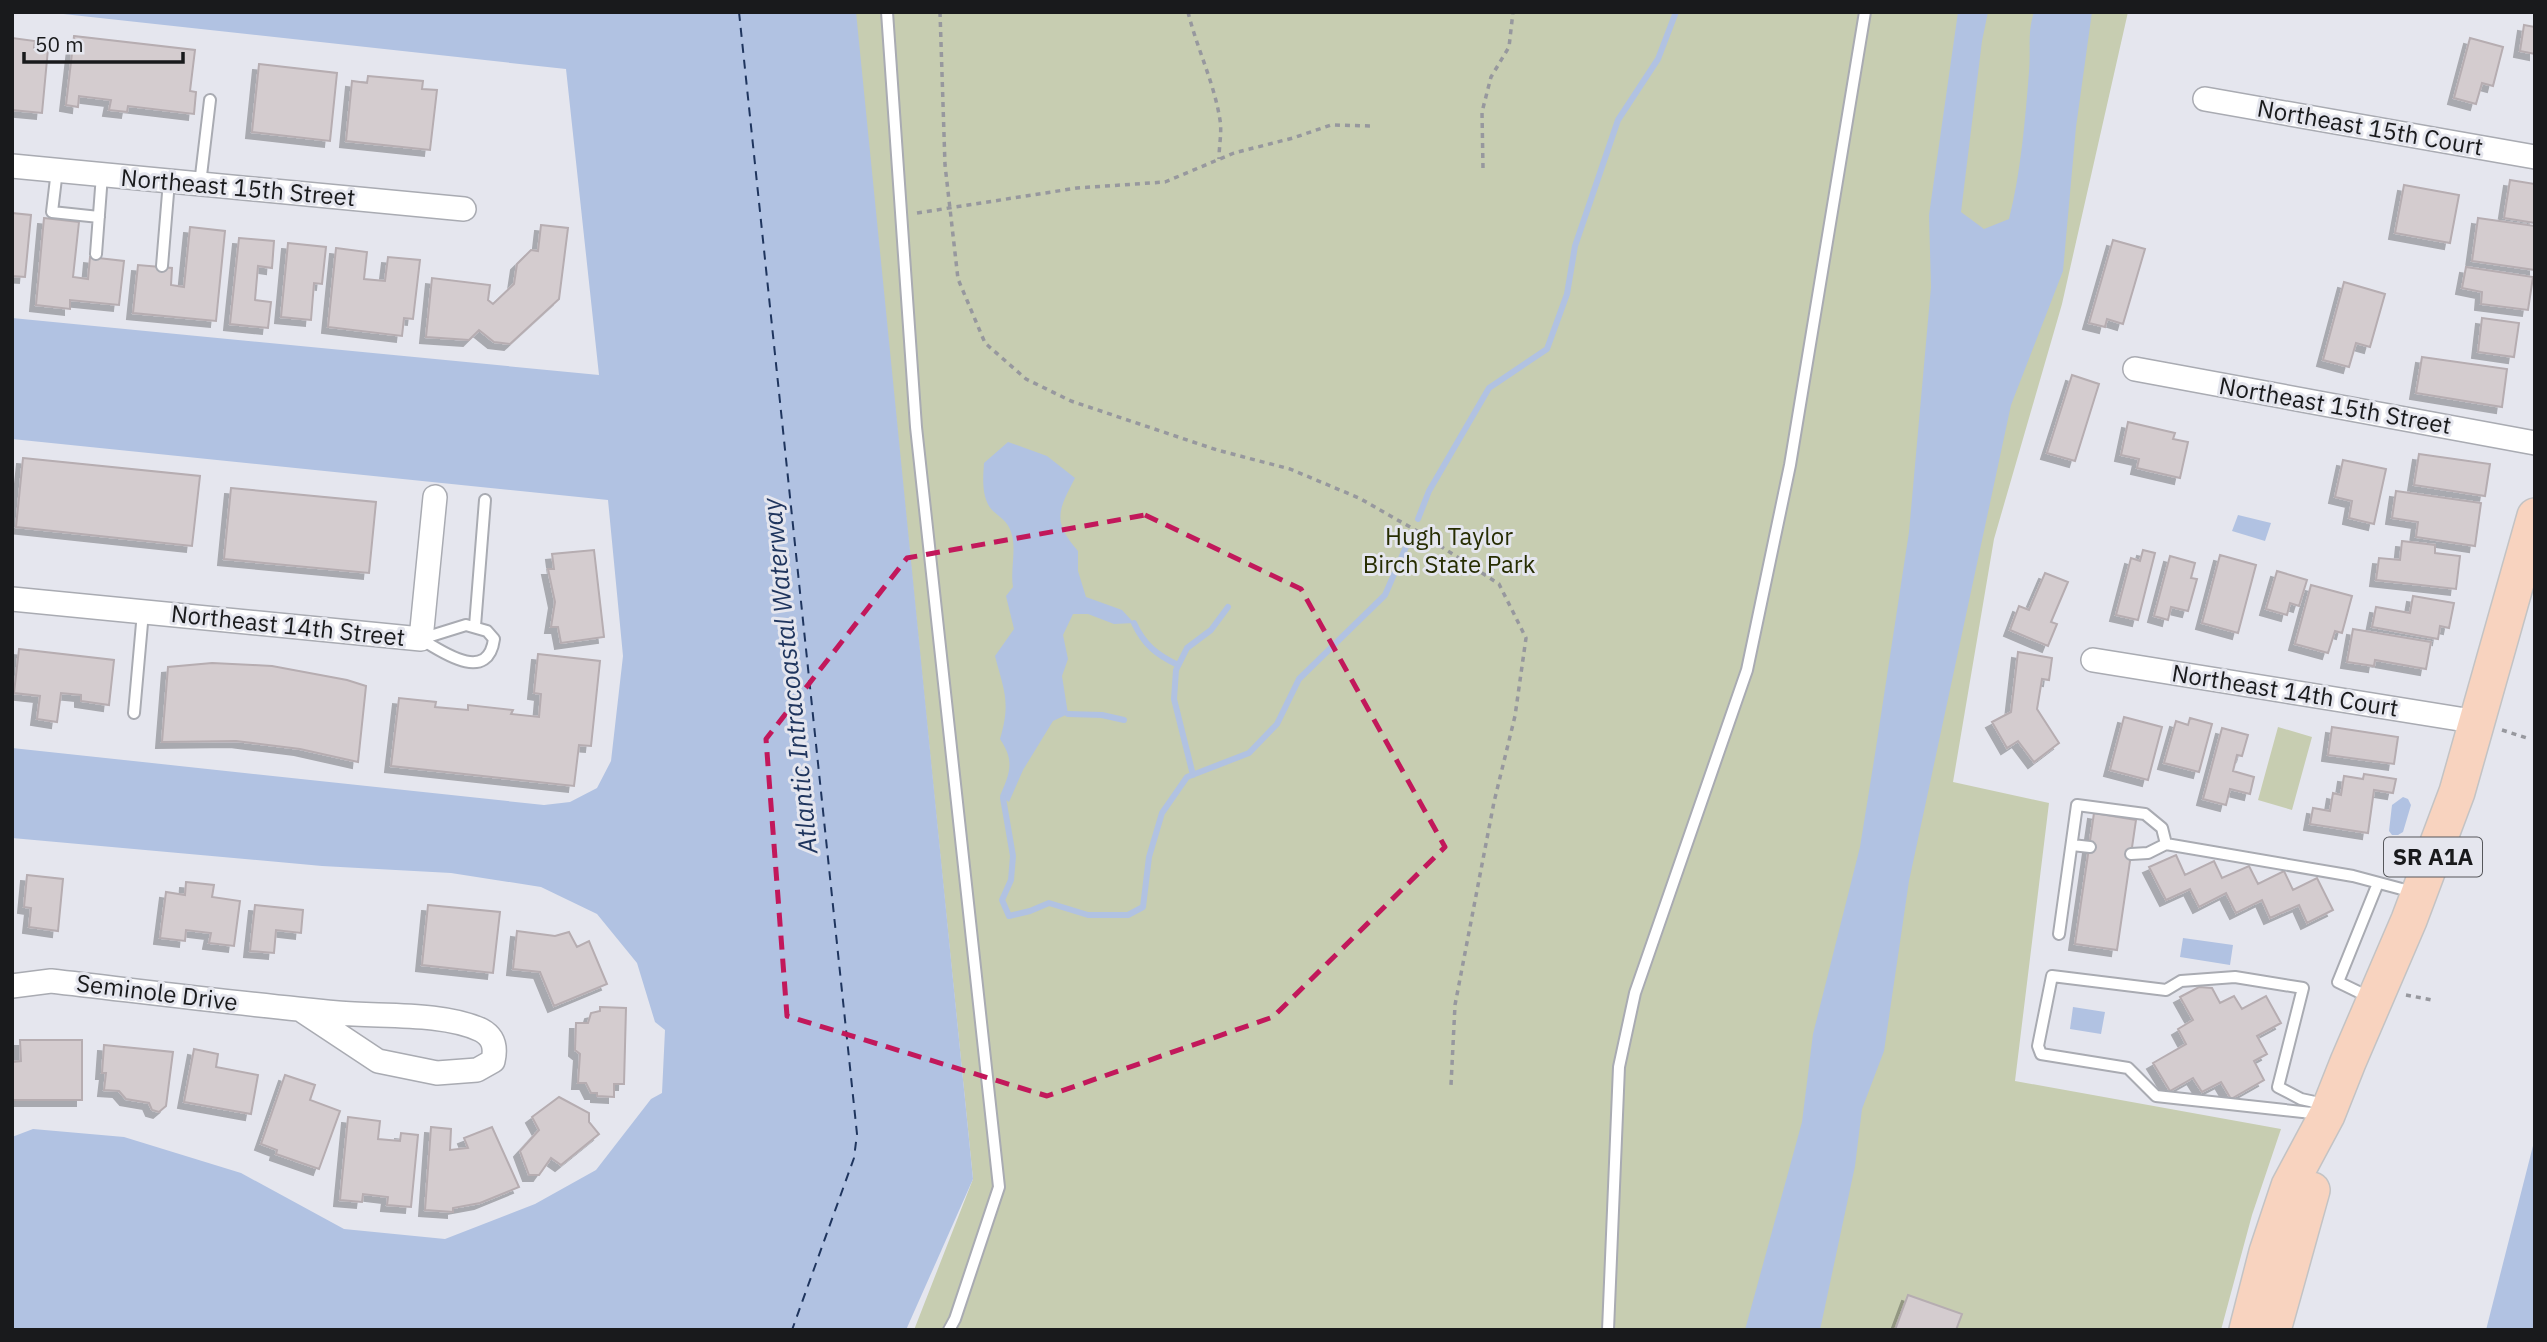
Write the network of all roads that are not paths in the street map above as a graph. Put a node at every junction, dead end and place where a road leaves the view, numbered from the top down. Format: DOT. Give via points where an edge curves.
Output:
graph roads {
  1 [pos="887,12"];
  2 [pos="1865,12"];
  3 [pos="2205,99"];
  4 [pos="210,100"];
  5 [pos="2535,157"];
  6 [pos="12,166"];
  7 [pos="57,170"];
  8 [pos="102,175"];
  9 [pos="169,181"];
  10 [pos="200,184"];
  11 [pos="464,209"];
  12 [pos="99,217"];
  13 [pos="96,254"];
  14 [pos="162,266"];
  15 [pos="2135,369"];
  16 [pos="2535,443"];
  17 [pos="435,498"];
  18 [pos="485,500"];
  19 [pos="2535,516"];
  20 [pos="12,599"];
  21 [pos="143,612"];
  22 [pos="475,626"];
  23 [pos="421,639"];
  24 [pos="2093,660"];
  25 [pos="134,713"];
  26 [pos="2478,722"];
  27 [pos="2166,844"];
  28 [pos="2072,845"];
  29 [pos="2090,847"];
  30 [pos="2131,854"];
  31 [pos="2378,883"];
  32 [pos="2420,894"];
  33 [pos="2059,934"];
  34 [pos="12,986"];
  35 [pos="2375,1000"];
  36 [pos="301,1010"];
  37 [pos="2329,1110"];
  38 [pos="949,1330"];
  39 [pos="1608,1330"];
  40 [pos="2247,1330"];
  41 [pos="2273,1330"];
  1 -- 38 [label="lane" via="916,427 999,1187"];
  2 -- 39 [label="lane" via="1790,465 1747,670 1635,993 1619,1067"];
  3 -- 5 [label="street, Northeast 15th Court"];
  4 -- 10 [label="lane"];
  6 -- 7 [label="street, Northeast 15th Street"];
  7 -- 8 [label="street, Northeast 15th Street"];
  7 -- 12 [label="lane" via="52,212"];
  8 -- 9 [label="street, Northeast 15th Street"];
  8 -- 12 [label="lane"];
  9 -- 10 [label="street, Northeast 15th Street"];
  9 -- 14 [label="lane"];
  10 -- 11 [label="street, Northeast 15th Street"];
  12 -- 13 [label="lane"];
  15 -- 16 [label="street, Northeast 15th Street"];
  17 -- 23 [label="street, Northeast 14th Street"];
  18 -- 22 [label="lane"];
  19 -- 26 [label="main road, SR A1A"];
  20 -- 21 [label="street, Northeast 14th Street"];
  21 -- 23 [label="street, Northeast 14th Street"];
  21 -- 25 [label="lane"];
  22 -- 23 [label="lane"];
  22 -- 23 [label="lane" via="494,639 492,650 473,662 462,662"];
  24 -- 26 [label="street, Northeast 14th Court"];
  26 -- 32 [label="main road, SR A1A"];
  27 -- 28 [label="lane" via="2162,828 2145,814 2077,805"];
  27 -- 30 [label="lane" via="2148,853"];
  27 -- 31 [label="lane"];
  28 -- 29 [label="lane"];
  28 -- 33 [label="lane"];
  31 -- 32 [label="lane"];
  31 -- 35 [label="lane" via="2338,982"];
  32 -- 35 [label="main road, SR A1A"];
  34 -- 36 [label="street, Seminole Drive" via="51,981"];
  35 -- 37 [label="main road, SR A1A"];
  36 -- 36 [label="street, Seminole Drive" via="378,1061 437,1073 477,1070 493,1061 496,1050 483,1031 459,1023"];
  37 -- 37 [label="lane" via="2278,1087 2303,988 2235,977 2182,981 2166,990 2052,976 2038,1046 2041,1054 2128,1068 2156,1096"];
  37 -- 40 [label="main road, SR A1A" via="2289,1186 2266,1252"];
  37 -- 41 [label="main road, SR A1A"];
}
